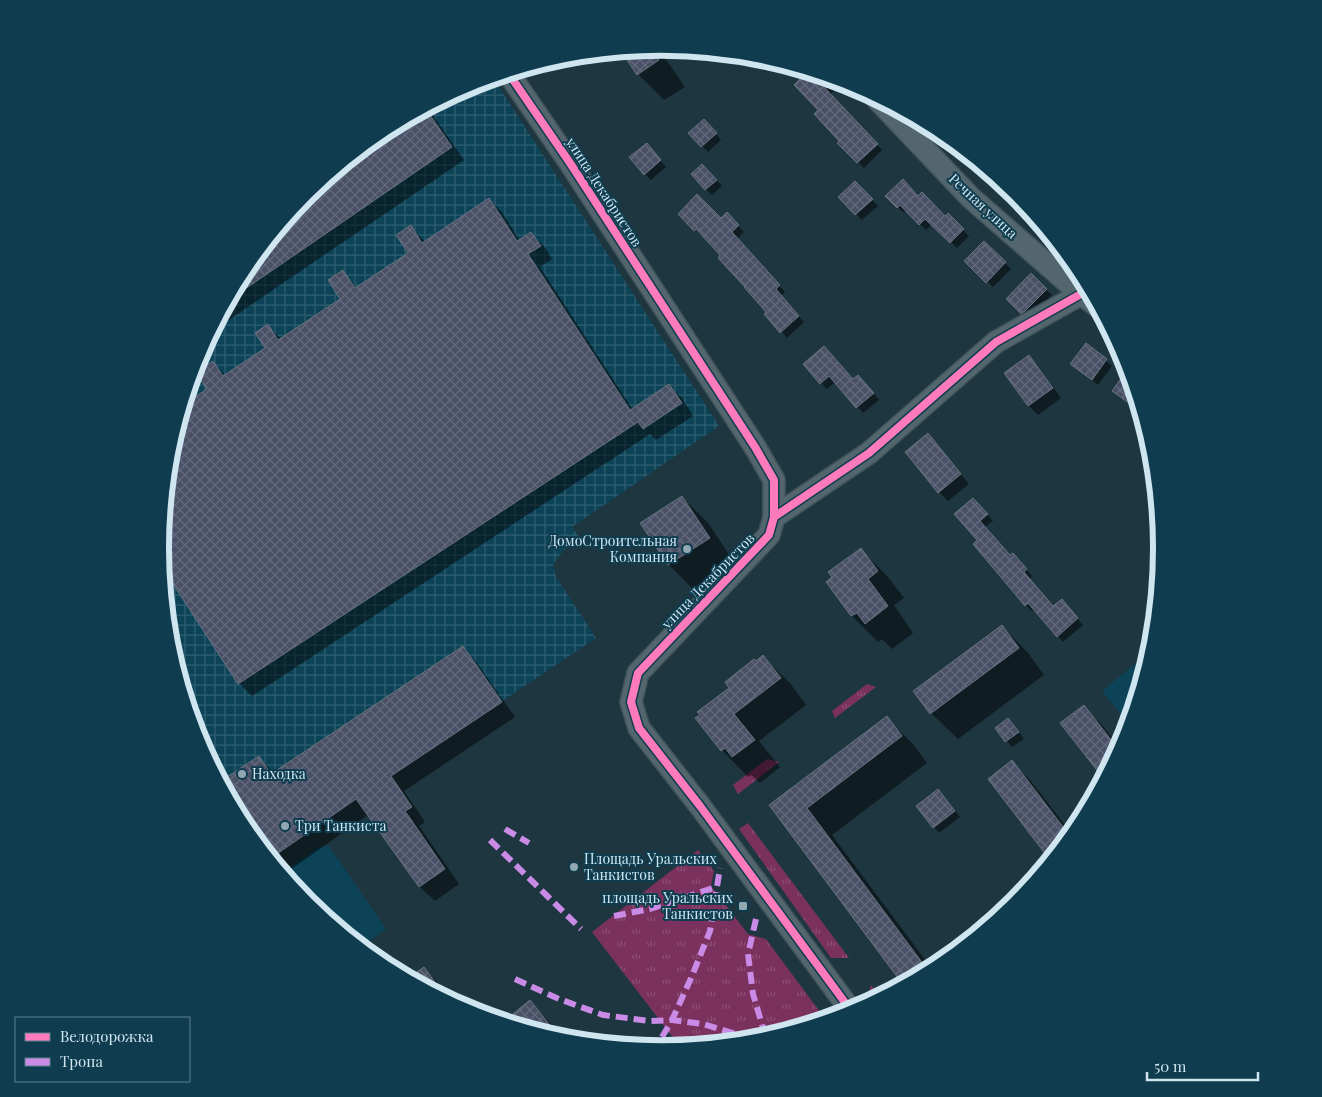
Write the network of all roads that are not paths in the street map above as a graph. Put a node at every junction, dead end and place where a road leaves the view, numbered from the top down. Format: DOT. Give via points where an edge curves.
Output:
graph roads {
  1 [pos="513,79"];
  2 [pos="890,113"];
  3 [pos="1082,294"];
  4 [pos="1086,301"];
  5 [pos="774,517"];
  6 [pos="846,1004"];
  1 -- 5 [label="street, улица Декабристов" via="774,480"];
  2 -- 3 [label="street, Речная улица" via="971,198"];
  4 -- 5 [label="street" via="996,342 869,453"];
  5 -- 6 [label="street, улица Декабристов" via="769,535 638,673 631,702 639,728"];
}
